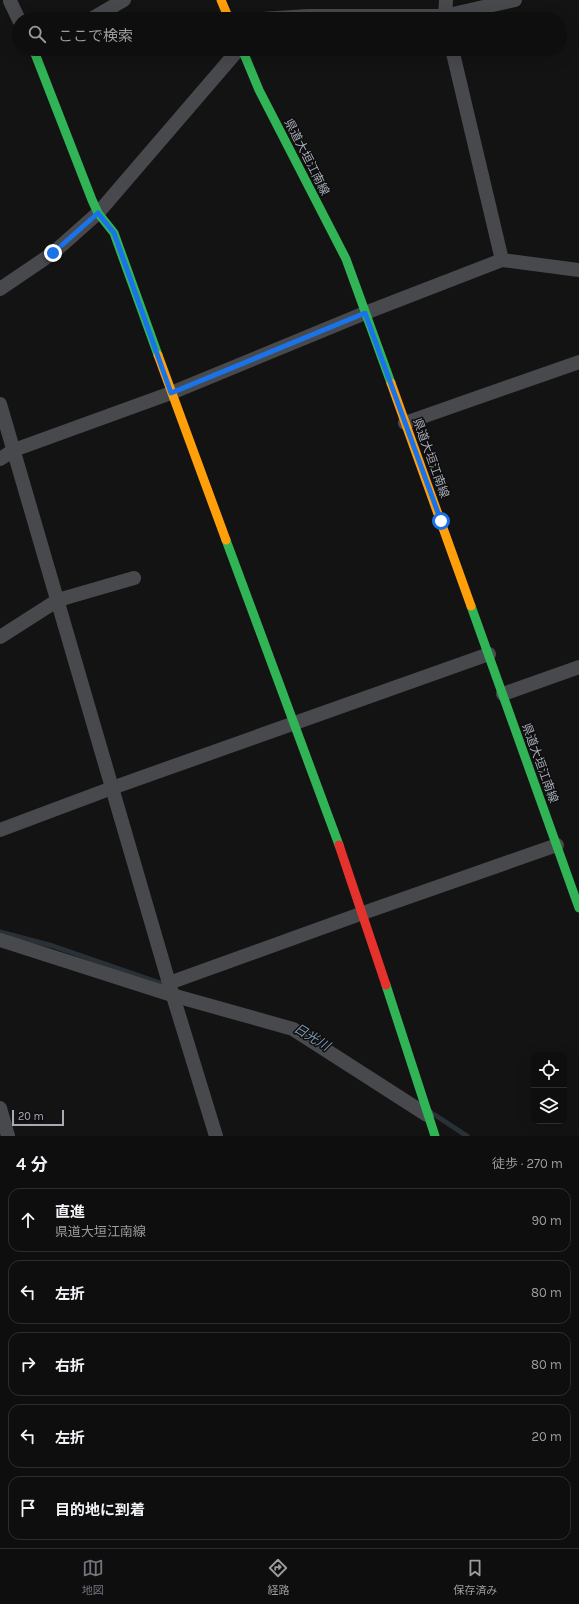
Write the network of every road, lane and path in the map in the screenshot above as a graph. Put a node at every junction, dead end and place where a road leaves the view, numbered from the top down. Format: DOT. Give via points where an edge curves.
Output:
graph roads {
  1 [pos="124,0"];
  2 [pos="221,0"];
  3 [pos="446,0"];
  4 [pos="515,0"];
  5 [pos="7,2"];
  6 [pos="14,12"];
  7 [pos="103,12"];
  8 [pos="226,12"];
  9 [pos="445,12"];
  10 [pos="466,12"];
  11 [pos="37,56"];
  12 [pos="234,56"];
  13 [pos="243,56"];
  14 [pos="454,56"];
  15 [pos="98,213"];
  16 [pos="502,260"];
  17 [pos="579,270"];
  18 [pos="0,289"];
  19 [pos="365,313"];
  20 [pos="579,362"];
  21 [pos="171,393"];
  22 [pos="0,404"];
  23 [pos="405,423"];
  24 [pos="14,450"];
  25 [pos="0,459"];
  26 [pos="134,578"];
  27 [pos="58,600"];
  28 [pos="0,637"];
  29 [pos="489,654"];
  30 [pos="579,667"];
  31 [pos="503,694"];
  32 [pos="295,723"];
  33 [pos="112,788"];
  34 [pos="0,830"];
  35 [pos="557,846"];
  36 [pos="579,908"];
  37 [pos="363,912"];
  38 [pos="0,940"];
  39 [pos="171,989"];
  40 [pos="0,1108"];
  41 [pos="427,1115"];
  42 [pos="212,1135"];
  43 [pos="8,1136"];
  44 [pos="434,1136"];
  1 -- 7 [label="street"];
  2 -- 8 [label="street"];
  3 -- 9 [label="street"];
  4 -- 10 [label="street"];
  5 -- 6 [label="street"];
  11 -- 15 [label="street"];
  12 -- 15 [label="street"];
  13 -- 19 [label="street, 県道大垣江南線" via="346,259"];
  14 -- 16 [label="street"];
  15 -- 18 [label="street" via="53,253"];
  15 -- 21 [label="street" via="114,233"];
  16 -- 17 [label="street"];
  16 -- 19 [label="street"];
  19 -- 21 [label="street"];
  19 -- 23 [label="street, 県道大垣江南線"];
  20 -- 23 [label="street"];
  21 -- 24 [label="street"];
  21 -- 32 [label="street"];
  22 -- 24 [label="street"];
  23 -- 29 [label="street, 県道大垣江南線"];
  24 -- 25 [label="street"];
  24 -- 27 [label="street"];
  26 -- 27 [label="street"];
  27 -- 28 [label="street"];
  27 -- 33 [label="street"];
  29 -- 31 [label="street, 県道大垣江南線"];
  29 -- 32 [label="street"];
  30 -- 31 [label="street"];
  31 -- 35 [label="street, 県道大垣江南線"];
  32 -- 33 [label="street"];
  32 -- 37 [label="street"];
  33 -- 34 [label="street"];
  33 -- 39 [label="street"];
  35 -- 36 [label="street, 県道大垣江南線"];
  35 -- 37 [label="street"];
  37 -- 39 [label="street"];
  37 -- 41 [label="street"];
  38 -- 39 [label="street"];
  39 -- 41 [label="street" via="294,1029"];
  39 -- 42 [label="street"];
  40 -- 43 [label="street"];
  41 -- 44 [label="street"];
}
